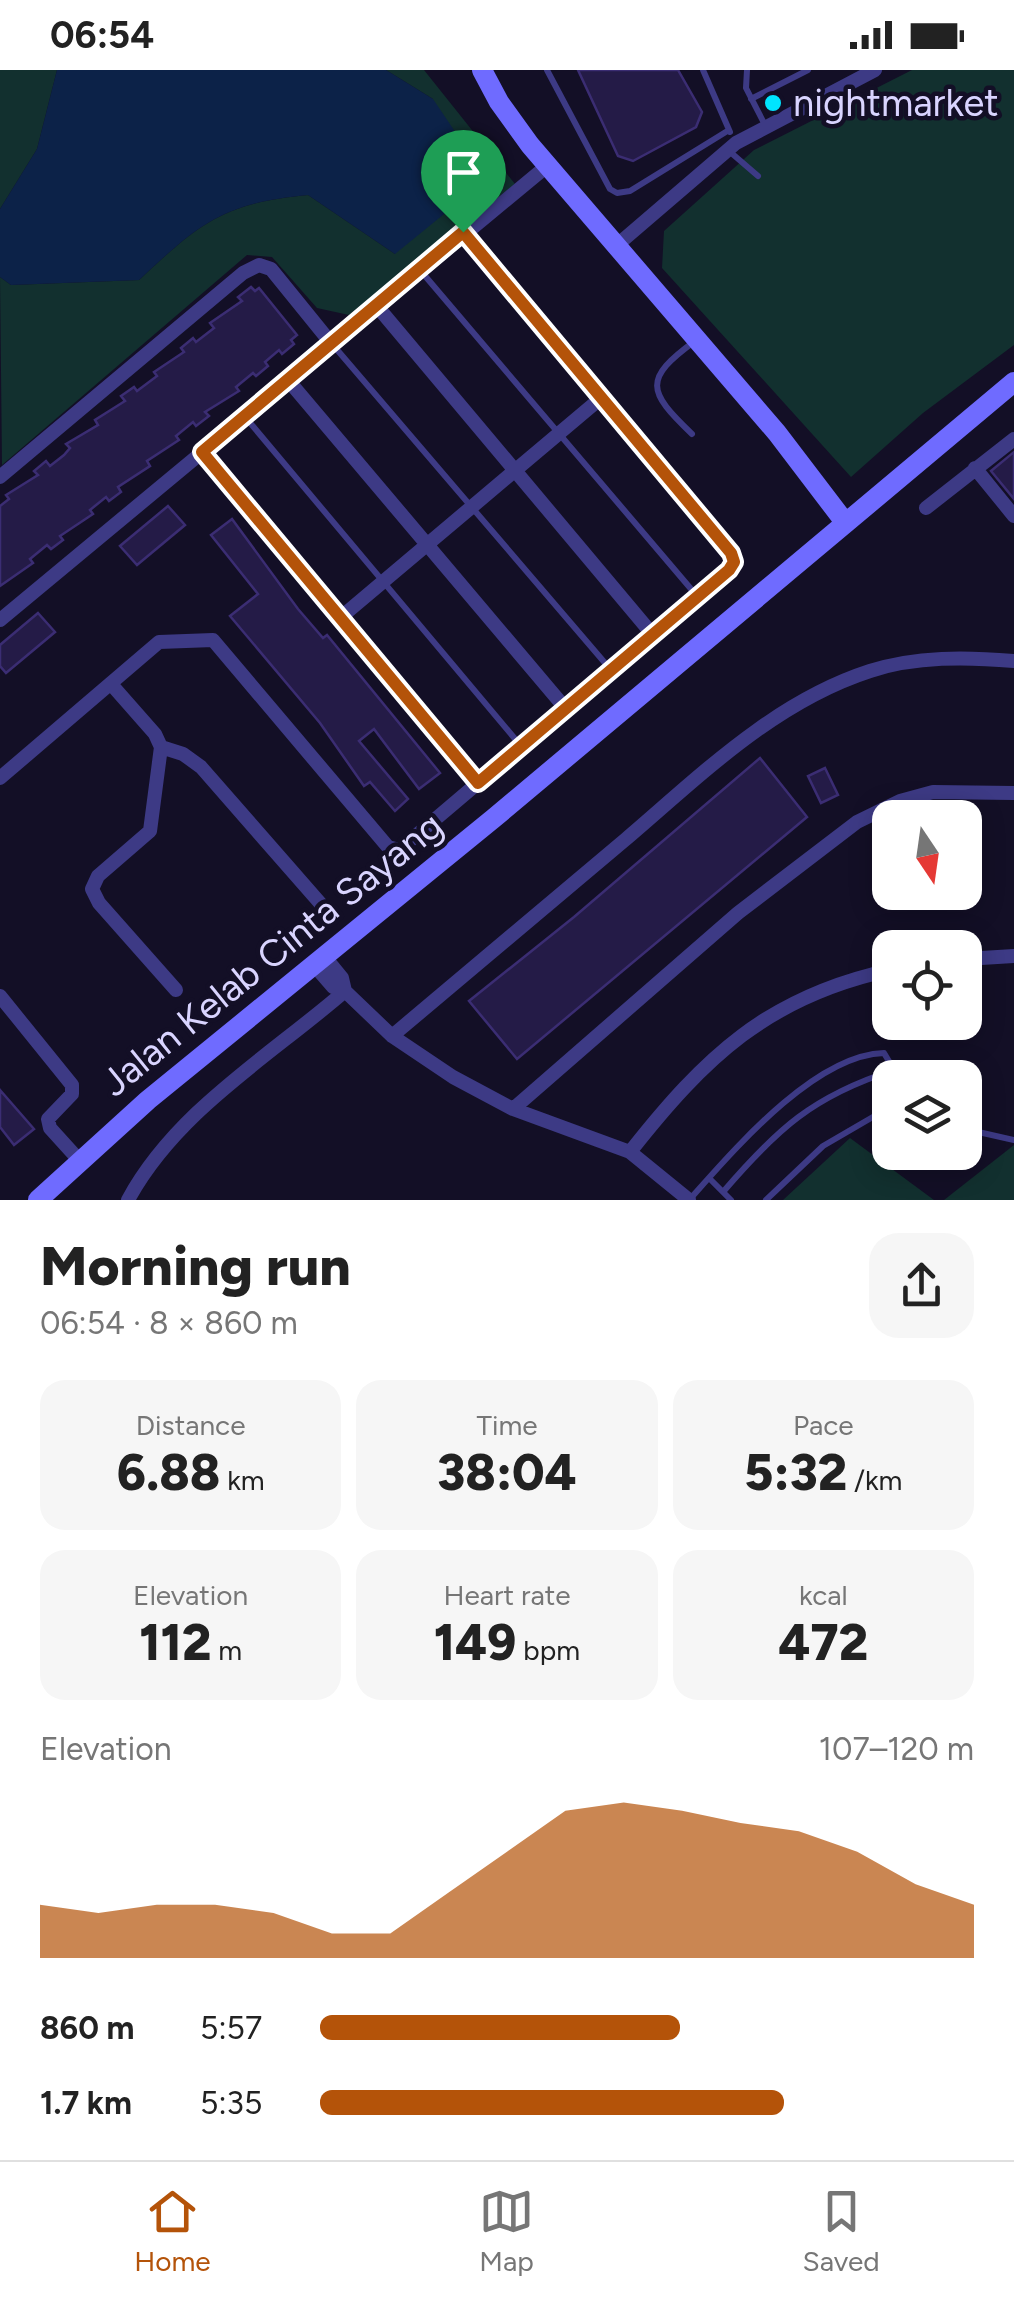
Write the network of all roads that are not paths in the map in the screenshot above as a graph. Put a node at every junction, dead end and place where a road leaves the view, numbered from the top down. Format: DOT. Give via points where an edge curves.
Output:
graph roads {
  1 [pos="482,70"];
  2 [pos="548,70"];
  3 [pos="703,70"];
  4 [pos="747,70"];
  5 [pos="808,70"];
  6 [pos="874,70"];
  7 [pos="751,99"];
  8 [pos="766,126"];
  9 [pos="730,141"];
  10 [pos="547,166"];
  11 [pos="758,176"];
  12 [pos="463,232"];
  13 [pos="616,246"];
  14 [pos="420,269"];
  15 [pos="376,305"];
  16 [pos="696,340"];
  17 [pos="331,343"];
  18 [pos="288,380"];
  19 [pos="1014,382"];
  20 [pos="601,398"];
  21 [pos="245,417"];
  22 [pos="558,433"];
  23 [pos="692,434"];
  24 [pos="1014,439"];
  25 [pos="202,452"];
  26 [pos="976,468"];
  27 [pos="514,471"];
  28 [pos="0,477"];
  29 [pos="888,484"];
  30 [pos="818,485"];
  31 [pos="470,507"];
  32 [pos="926,508"];
  33 [pos="1014,516"];
  34 [pos="844,521"];
  35 [pos="427,544"];
  36 [pos="796,563"];
  37 [pos="385,580"];
  38 [pos="697,597"];
  39 [pos="340,618"];
  40 [pos="0,620"];
  41 [pos="653,634"];
  42 [pos="1014,661"];
  43 [pos="612,671"];
  44 [pos="110,684"];
  45 [pos="566,709"];
  46 [pos="522,746"];
  47 [pos="161,747"];
  48 [pos="0,778"];
  49 [pos="478,783"];
  50 [pos="1014,792"];
  51 [pos="320,903"];
  52 [pos="1014,956"];
  53 [pos="982,959"];
  54 [pos="319,960"];
  55 [pos="872,976"];
  56 [pos="176,990"];
  57 [pos="345,992"];
  58 [pos="0,996"];
  59 [pos="392,1036"];
  60 [pos="889,1060"];
  61 [pos="872,1081"];
  62 [pos="513,1110"];
  63 [pos="872,1117"];
  64 [pos="982,1133"];
  65 [pos="1014,1140"];
  66 [pos="630,1152"];
  67 [pos="79,1160"];
  68 [pos="709,1178"];
  69 [pos="724,1192"];
  70 [pos="38,1200"];
  71 [pos="128,1200"];
  72 [pos="689,1200"];
  73 [pos="732,1200"];
  74 [pos="766,1200"];
  1 -- 10 [label="main road"];
  2 -- 9 [label="lane" via="617,194"];
  3 -- 9 [label="lane"];
  4 -- 7 [label="lane"];
  5 -- 7 [label="lane"];
  6 -- 8 [label="street"];
  7 -- 8 [label="lane"];
  8 -- 9 [label="street"];
  9 -- 11 [label="lane"];
  9 -- 13 [label="street"];
  10 -- 12 [label="street"];
  10 -- 13 [label="main road"];
  12 -- 14 [label="street"];
  12 -- 20 [label="street"];
  13 -- 16 [label="main road"];
  14 -- 15 [label="street"];
  14 -- 22 [label="lane"];
  15 -- 17 [label="street"];
  15 -- 27 [label="street"];
  16 -- 23 [label="lane" via="663,366 656,382 659,400"];
  16 -- 30 [label="main road"];
  17 -- 18 [label="street"];
  17 -- 28 [label="street" via="270,269 259,265"];
  17 -- 31 [label="lane"];
  18 -- 21 [label="street"];
  18 -- 35 [label="street"];
  19 -- 29 [label="main road, Jalan Kelab Cinta Sayang"];
  20 -- 22 [label="street"];
  20 -- 38 [label="street" via="733,557 729,570"];
  21 -- 25 [label="street"];
  21 -- 37 [label="lane"];
  22 -- 27 [label="street"];
  22 -- 38 [label="lane"];
  24 -- 26 [label="street"];
  25 -- 39 [label="street"];
  25 -- 40 [label="street"];
  26 -- 32 [label="street"];
  26 -- 33 [label="street"];
  27 -- 31 [label="street"];
  27 -- 41 [label="street"];
  29 -- 30 [label="main road" via="850,498"];
  29 -- 34 [label="main road, Jalan Kelab Cinta Sayang"];
  30 -- 34 [label="main road"];
  30 -- 36 [label="main road" via="821,528"];
  31 -- 35 [label="street"];
  31 -- 43 [label="lane"];
  34 -- 36 [label="main road, Jalan Kelab Cinta Sayang"];
  35 -- 37 [label="street"];
  35 -- 45 [label="street"];
  36 -- 54 [label="main road, Jalan Kelab Cinta Sayang"];
  37 -- 39 [label="street"];
  37 -- 46 [label="lane"];
  38 -- 41 [label="street"];
  39 -- 49 [label="street"];
  41 -- 43 [label="street"];
  42 -- 59 [label="street" via="886,667 784,712"];
  43 -- 45 [label="street"];
  44 -- 47 [label="street"];
  44 -- 48 [label="street"];
  44 -- 49 [label="street" via="159,642 212,640 394,850"];
  45 -- 46 [label="street"];
  46 -- 49 [label="street"];
  47 -- 51 [label="street" via="201,768"];
  47 -- 56 [label="street" via="150,831 92,889"];
  50 -- 62 [label="street" via="933,792 856,822 738,912"];
  52 -- 53 [label="street"];
  54 -- 57 [label="street" via="342,978"];
  54 -- 67 [label="main road, Jalan Kelab Cinta Sayang"];
  55 -- 66 [label="street" via="804,999 733,1041 683,1086"];
  57 -- 59 [label="street"];
  57 -- 71 [label="street" via="179,1129"];
  58 -- 67 [label="street" via="72,1086 48,1119"];
  59 -- 62 [label="street"];
  60 -- 68 [label="lane" via="879,1052 831,1072 776,1108"];
  61 -- 69 [label="lane" via="830,1094 788,1122"];
  62 -- 66 [label="street"];
  63 -- 74 [label="lane" via="823,1146"];
  64 -- 65 [label="lane"];
  66 -- 72 [label="street"];
  67 -- 70 [label="main road, Jalan Kelab Cinta Sayang"];
  68 -- 69 [label="lane"];
  68 -- 72 [label="lane"];
  69 -- 73 [label="lane"];
}
